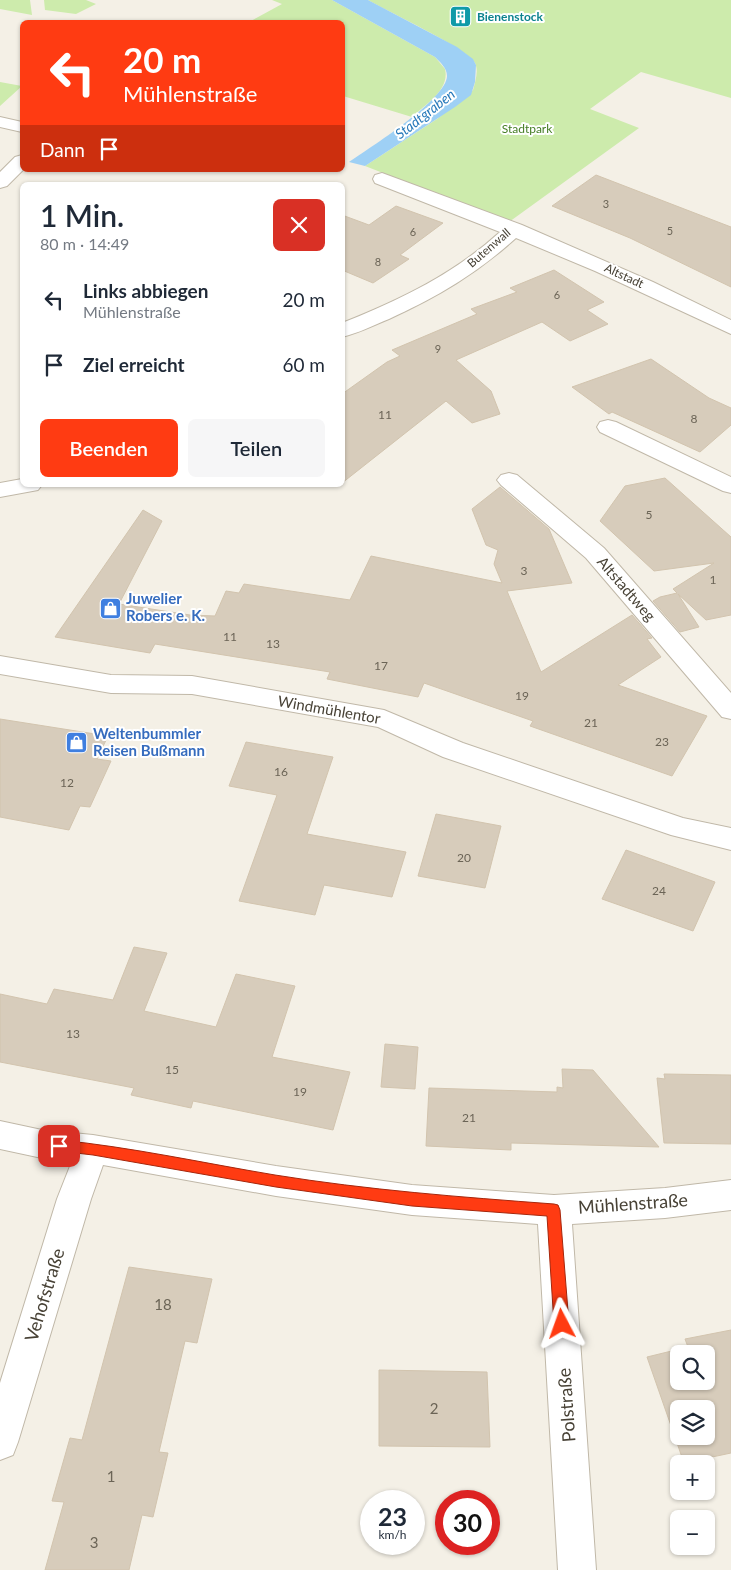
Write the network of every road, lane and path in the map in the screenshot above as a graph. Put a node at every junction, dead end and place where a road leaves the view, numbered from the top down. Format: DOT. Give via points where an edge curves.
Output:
graph roads {
  1 [pos="0,122"];
  2 [pos="20,127"];
  3 [pos="20,163"];
  4 [pos="382,179"];
  5 [pos="0,182"];
  6 [pos="515,229"];
  7 [pos="731,328"];
  8 [pos="345,330"];
  9 [pos="608,427"];
  10 [pos="508,480"];
  11 [pos="731,486"];
  12 [pos="20,487"];
  13 [pos="0,490"];
  14 [pos="0,665"];
  15 [pos="731,710"];
  16 [pos="731,839"];
  17 [pos="0,1135"];
  18 [pos="93,1149"];
  19 [pos="731,1194"];
  20 [pos="554,1210"];
  21 [pos="0,1442"];
  22 [pos="577,1570"];
  1 -- 2 [label="street"];
  3 -- 5 [label="street"];
  4 -- 6 [label="street, Butenwall"];
  6 -- 7 [label="street, Altstadt" via="610,269"];
  6 -- 8 [label="street, Butenwall" via="480,260 437,286"];
  9 -- 11 [label="street"];
  10 -- 15 [label="street, Altstadtweg" via="595,553"];
  12 -- 13 [label="street"];
  14 -- 16 [label="street, Windmühlentor" via="111,684 192,685 384,719 453,750 681,828"];
  17 -- 18 [label="street, Mühlenstraße" via="42,1144"];
  18 -- 20 [label="street, Mühlenstraße" via="403,1199"];
  18 -- 21 [label="street, Vehofstraße" via="74,1199"];
  19 -- 20 [label="street, Mühlenstraße" via="665,1203"];
  20 -- 22 [label="street, Polstraße"];
}
